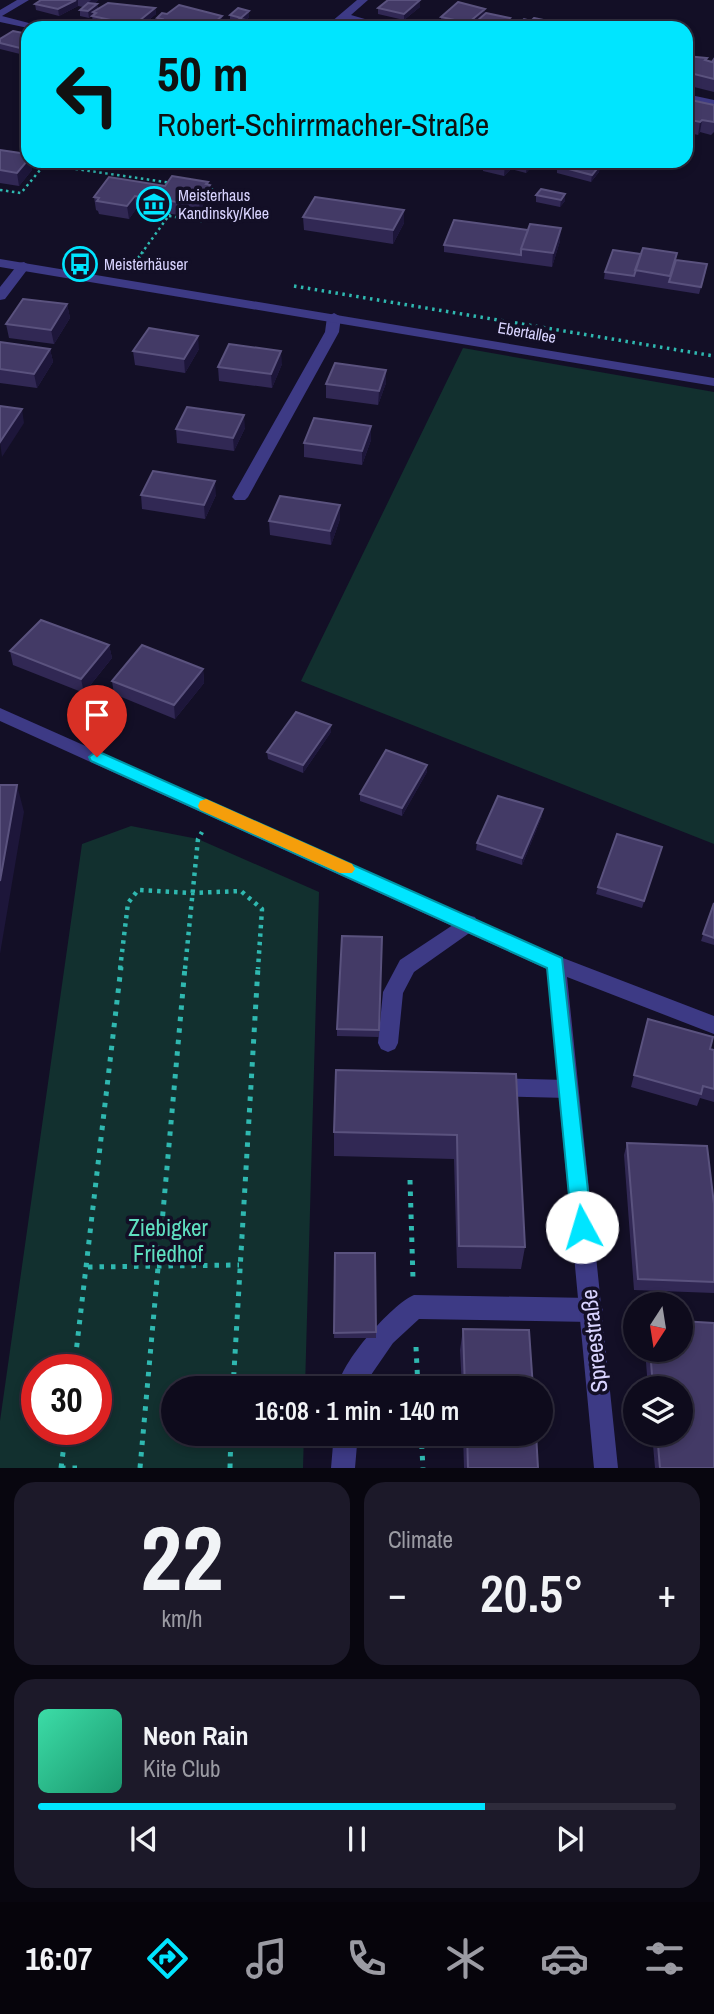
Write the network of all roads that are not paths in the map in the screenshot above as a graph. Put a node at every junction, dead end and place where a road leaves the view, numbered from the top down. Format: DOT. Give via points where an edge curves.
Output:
graph roads {
  1 [pos="24,0"];
  2 [pos="363,0"];
  3 [pos="343,16"];
  4 [pos="0,17"];
  5 [pos="337,21"];
  6 [pos="363,21"];
  7 [pos="21,22"];
  8 [pos="693,98"];
  9 [pos="714,103"];
  10 [pos="0,262"];
  11 [pos="24,266"];
  12 [pos="0,296"];
  13 [pos="334,317"];
  14 [pos="714,382"];
  15 [pos="240,497"];
  16 [pos="0,714"];
  17 [pos="468,923"];
  18 [pos="556,964"];
  19 [pos="714,1024"];
  20 [pos="388,1043"];
  21 [pos="472,1086"];
  22 [pos="567,1089"];
  23 [pos="591,1310"];
  24 [pos="355,1376"];
  25 [pos="345,1446"];
  26 [pos="343,1468"];
  27 [pos="606,1468"];
  1 -- 4 [label="street"];
  2 -- 3 [label="street"];
  3 -- 5 [label="street"];
  3 -- 6 [label="street"];
  4 -- 7 [label="street"];
  8 -- 9 [label="street"];
  10 -- 11 [label="street, Ebertallee"];
  11 -- 12 [label="street"];
  11 -- 13 [label="street, Ebertallee"];
  13 -- 14 [label="street, Ebertallee"];
  13 -- 15 [label="street" via="332,332"];
  16 -- 17 [label="street"];
  17 -- 18 [label="street"];
  17 -- 20 [label="street" via="407,966 393,992"];
  18 -- 19 [label="street"];
  18 -- 22 [label="street, Spreestraße"];
  21 -- 22 [label="street"];
  22 -- 23 [label="street, Spreestraße"];
  23 -- 24 [label="street" via="414,1307 385,1335"];
  23 -- 27 [label="street, Spreestraße"];
  25 -- 26 [label="street"];
}
